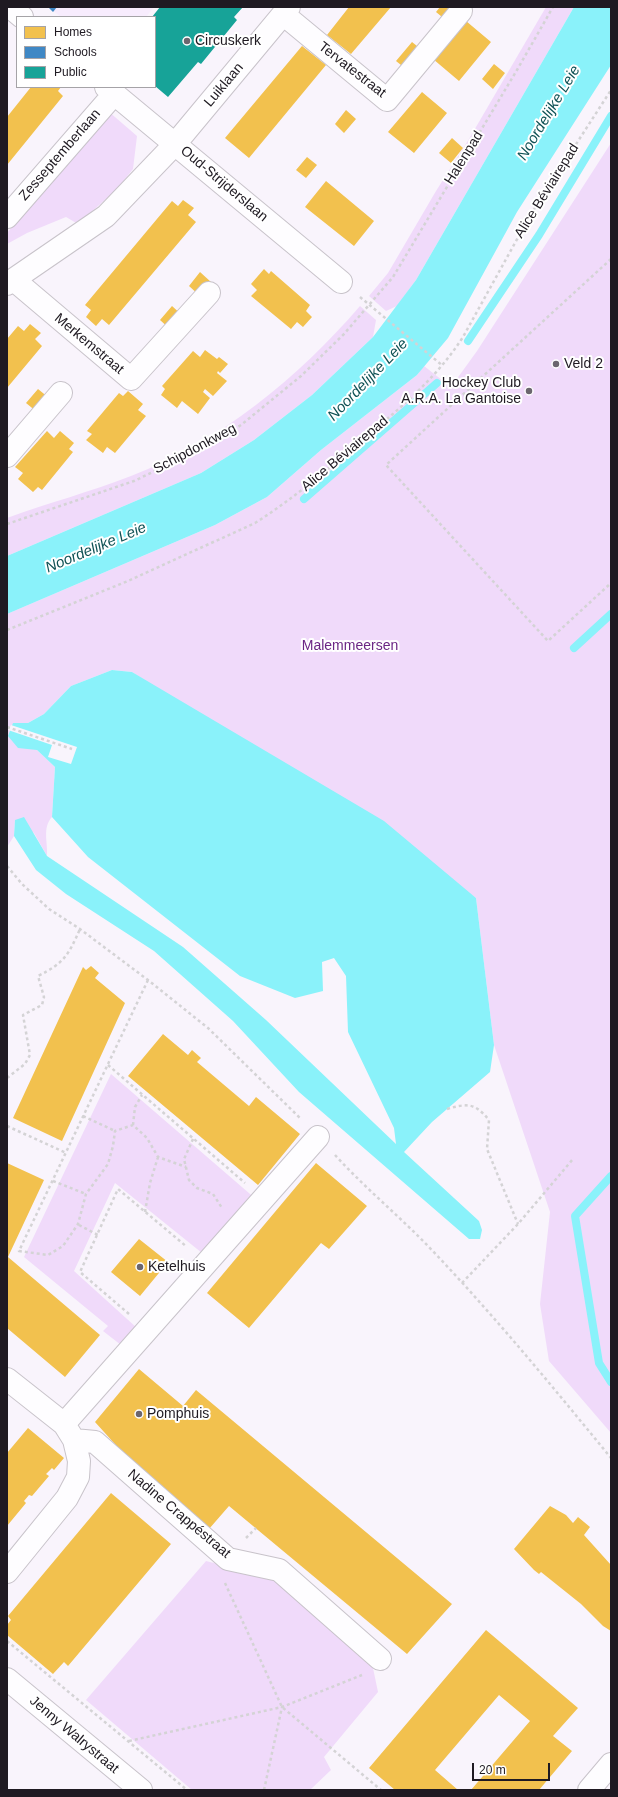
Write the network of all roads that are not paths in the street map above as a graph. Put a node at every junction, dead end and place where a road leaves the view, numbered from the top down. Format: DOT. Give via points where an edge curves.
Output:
graph roads {
  1 [pos="10,7"];
  2 [pos="286,10"];
  3 [pos="461,11"];
  4 [pos="21,16"];
  5 [pos="110,90"];
  6 [pos="175,144"];
  7 [pos="7,217"];
  8 [pos="10,282"];
  9 [pos="341,282"];
  10 [pos="208,293"];
  11 [pos="61,393"];
  12 [pos="7,456"];
  13 [pos="318,1137"];
  14 [pos="7,1378"];
  15 [pos="69,1432"];
  16 [pos="7,1572"];
  17 [pos="380,1659"];
  18 [pos="7,1679"];
  19 [pos="611,1764"];
  20 [pos="141,1790"];
  21 [pos="589,1790"];
  1 -- 4 [label="street"];
  2 -- 3 [label="street, Tervatestraat" via="387,100"];
  2 -- 6 [label="street, Luiklaan"];
  5 -- 6 [label="street, Oud-Strijderslaan"];
  5 -- 7 [label="street, Zesseptemberlaan"];
  6 -- 8 [label="street" via="106,216"];
  6 -- 9 [label="street, Oud-Strijderslaan"];
  8 -- 10 [label="street, Merkemstraat" via="131,379"];
  11 -- 12 [label="street"];
  13 -- 15 [label="street" via="148,1330"];
  14 -- 15 [label="street"];
  15 -- 16 [label="street" via="79,1461 78,1477 67,1498"];
  15 -- 17 [label="street, Nadine Crappéstraat" via="95,1442 228,1558 279,1570"];
  18 -- 20 [label="street, Jenny Walrystraat"];
  19 -- 21 [label="street"];
}
